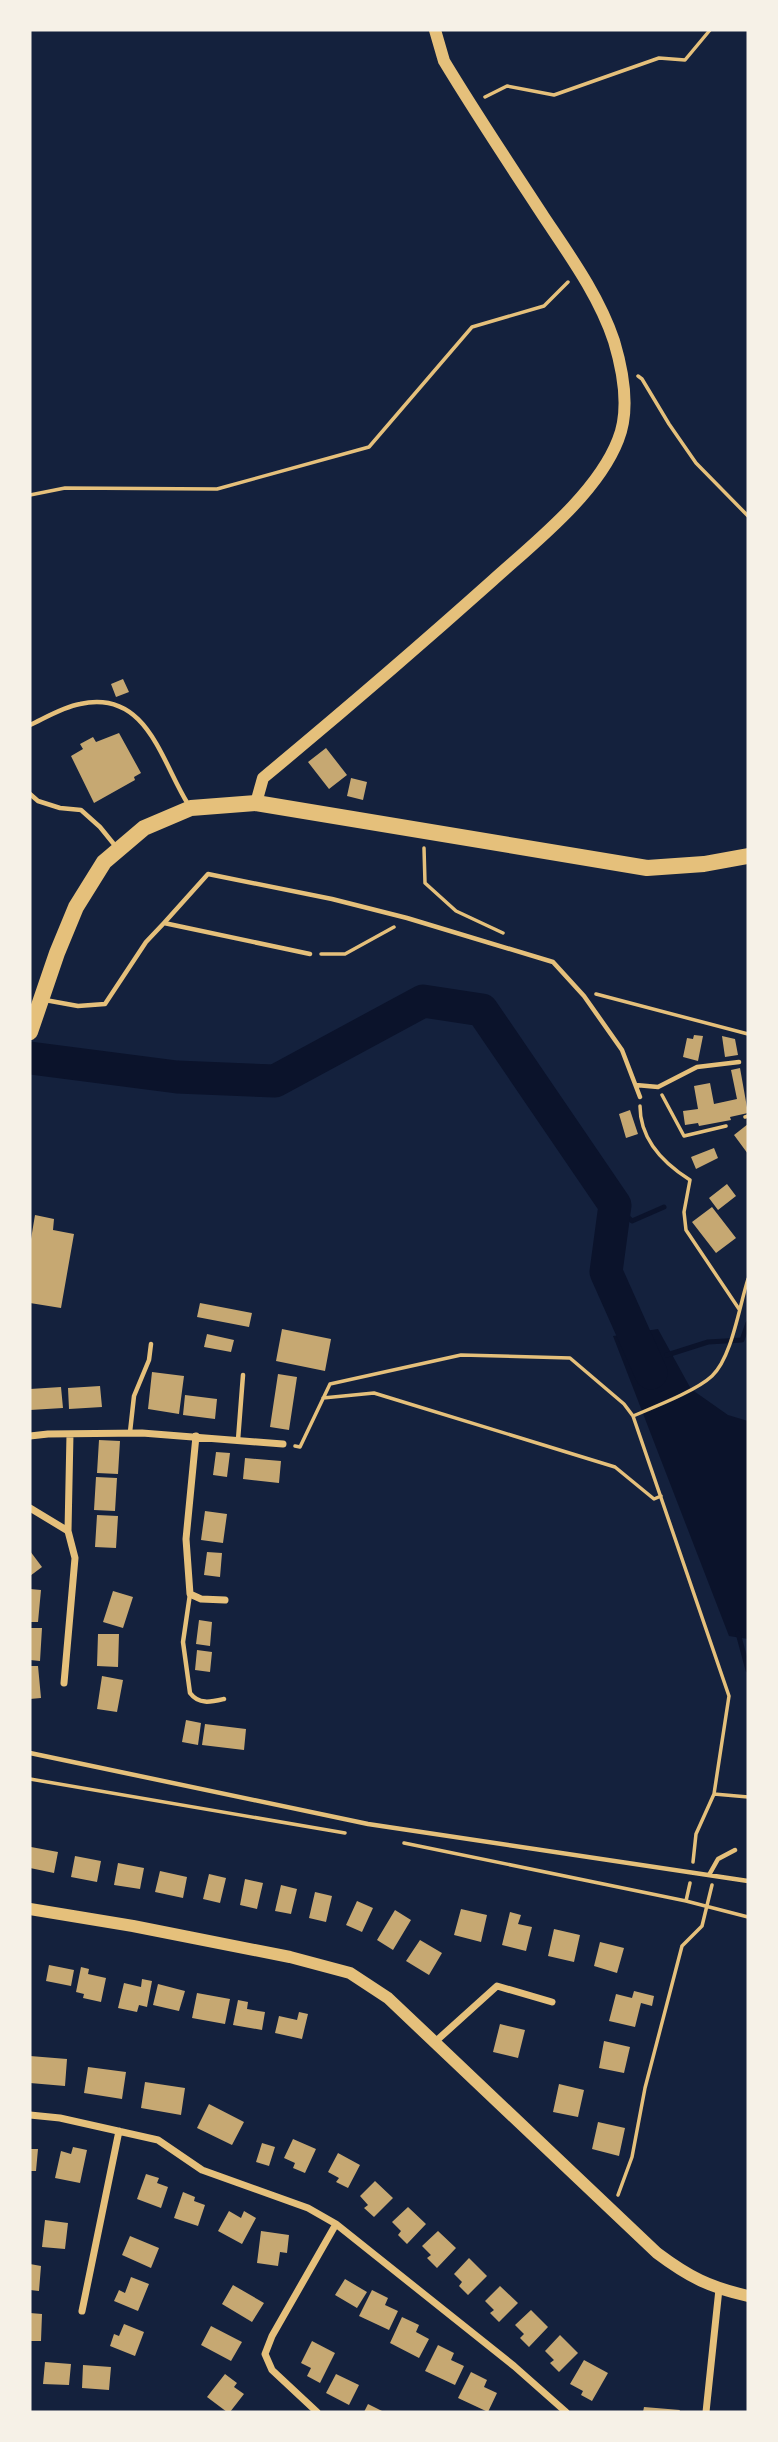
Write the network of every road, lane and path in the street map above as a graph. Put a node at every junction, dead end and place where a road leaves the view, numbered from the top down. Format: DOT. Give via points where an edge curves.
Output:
graph roads {
  1 [pos="435,30"];
  2 [pos="710,30"];
  3 [pos="471,104"];
  4 [pos="579,271"];
  5 [pos="620,364"];
  6 [pos="30,495"];
  7 [pos="748,516"];
  8 [pos="30,725"];
  9 [pos="30,794"];
  10 [pos="256,803"];
  11 [pos="191,808"];
  12 [pos="423,832"];
  13 [pos="117,848"];
  14 [pos="748,856"];
  15 [pos="407,918"];
  16 [pos="164,923"];
  17 [pos="512,937"];
  18 [pos="310,954"];
  19 [pos="584,996"];
  20 [pos="41,999"];
  21 [pos="30,1032"];
  22 [pos="748,1034"];
  23 [pos="739,1062"];
  24 [pos="636,1085"];
  25 [pos="658,1087"];
  26 [pos="640,1097"];
  27 [pos="726,1126"];
  28 [pos="748,1279"];
  29 [pos="738,1309"];
  30 [pos="151,1344"];
  31 [pos="243,1375"];
  32 [pos="323,1398"];
  33 [pos="633,1416"];
  34 [pos="130,1433"];
  35 [pos="70,1434"];
  36 [pos="30,1436"];
  37 [pos="196,1436"];
  38 [pos="238,1440"];
  39 [pos="283,1444"];
  40 [pos="660,1496"];
  41 [pos="30,1508"];
  42 [pos="68,1531"];
  43 [pos="190,1594"];
  44 [pos="225,1600"];
  45 [pos="64,1684"];
  46 [pos="224,1699"];
  47 [pos="30,1752"];
  48 [pos="30,1779"];
  49 [pos="714,1794"];
  50 [pos="748,1797"];
  51 [pos="350,1834"];
  52 [pos="404,1843"];
  53 [pos="735,1850"];
  54 [pos="692,1874"];
  55 [pos="709,1875"];
  56 [pos="748,1881"];
  57 [pos="710,1890"];
  58 [pos="686,1901"];
  59 [pos="30,1909"];
  60 [pos="748,1917"];
  61 [pos="552,2002"];
  62 [pos="435,2042"];
  63 [pos="30,2115"];
  64 [pos="119,2131"];
  65 [pos="621,2189"];
  66 [pos="336,2224"];
  67 [pos="719,2289"];
  68 [pos="748,2295"];
  69 [pos="82,2311"];
  70 [pos="317,2412"];
  71 [pos="566,2412"];
  72 [pos="706,2412"];
  1 -- 3 [label="street" via="444,61"];
  2 -- 3 [label="path" via="685,60 659,58 554,95 507,86"];
  3 -- 4 [label="street"];
  4 -- 5 [label="street" via="614,340"];
  4 -- 6 [label="path" via="544,306 472,327 369,447 217,489 65,488"];
  5 -- 7 [label="path" via="642,379 696,463"];
  5 -- 10 [label="street" via="624,394 619,439 578,500 414,651 263,778"];
  8 -- 11 [label="lane" via="79,704 121,706 139,718 154,739"];
  9 -- 13 [label="lane" via="38,801 80,810"];
  10 -- 11 [label="highway"];
  10 -- 12 [label="highway"];
  11 -- 13 [label="highway" via="144,828"];
  12 -- 14 [label="highway" via="647,868"];
  12 -- 17 [label="path" via="425,883 456,911"];
  13 -- 20 [label="highway" via="76,907"];
  15 -- 16 [label="lane" via="208,874"];
  15 -- 18 [label="path" via="345,954"];
  15 -- 19 [label="lane" via="553,962"];
  16 -- 18 [label="lane"];
  16 -- 20 [label="lane" via="105,1003 78,1006"];
  19 -- 22 [label="path" via="599,994"];
  19 -- 24 [label="lane" via="622,1050"];
  20 -- 21 [label="highway"];
  23 -- 25 [label="lane" via="697,1067"];
  24 -- 25 [label="lane"];
  24 -- 26 [label="lane"];
  25 -- 27 [label="path" via="684,1136"];
  26 -- 29 [label="path" via="639,1111 659,1157 690,1180 686,1230"];
  28 -- 29 [label="path"];
  29 -- 33 [label="path" via="714,1374 703,1384"];
  30 -- 34 [label="lane" via="134,1396"];
  31 -- 38 [label="lane"];
  32 -- 33 [label="path" via="330,1384 461,1355 570,1357"];
  32 -- 39 [label="path" via="300,1447"];
  32 -- 40 [label="path" via="374,1393 615,1468 654,1499"];
  33 -- 40 [label="path"];
  34 -- 35 [label="street"];
  34 -- 37 [label="street"];
  35 -- 36 [label="street"];
  35 -- 42 [label="street"];
  37 -- 38 [label="street"];
  37 -- 43 [label="street" via="186,1539"];
  38 -- 39 [label="street"];
  40 -- 49 [label="path" via="729,1696"];
  41 -- 42 [label="street"];
  42 -- 45 [label="street" via="75,1558"];
  43 -- 44 [label="street"];
  43 -- 46 [label="lane" via="183,1642 190,1693 208,1703"];
  47 -- 54 [label="lane" via="368,1825"];
  48 -- 51 [label="path"];
  49 -- 50 [label="path"];
  49 -- 54 [label="path" via="696,1834"];
  52 -- 58 [label="path"];
  53 -- 55 [label="lane" via="718,1859"];
  54 -- 55 [label="lane"];
  54 -- 58 [label="path"];
  55 -- 56 [label="lane"];
  57 -- 65 [label="path" via="702,1926 682,1946"];
  58 -- 60 [label="path"];
  59 -- 62 [label="street" via="290,1957 349,1973 388,1998"];
  61 -- 62 [label="street" via="497,1986"];
  62 -- 67 [label="street" via="657,2253 687,2276"];
  63 -- 64 [label="street"];
  64 -- 66 [label="street" via="158,2140 202,2170 308,2208"];
  64 -- 69 [label="street"];
  66 -- 70 [label="street" via="265,2354 272,2370"];
  66 -- 71 [label="street"];
  67 -- 68 [label="street"];
  67 -- 72 [label="street"];
}
